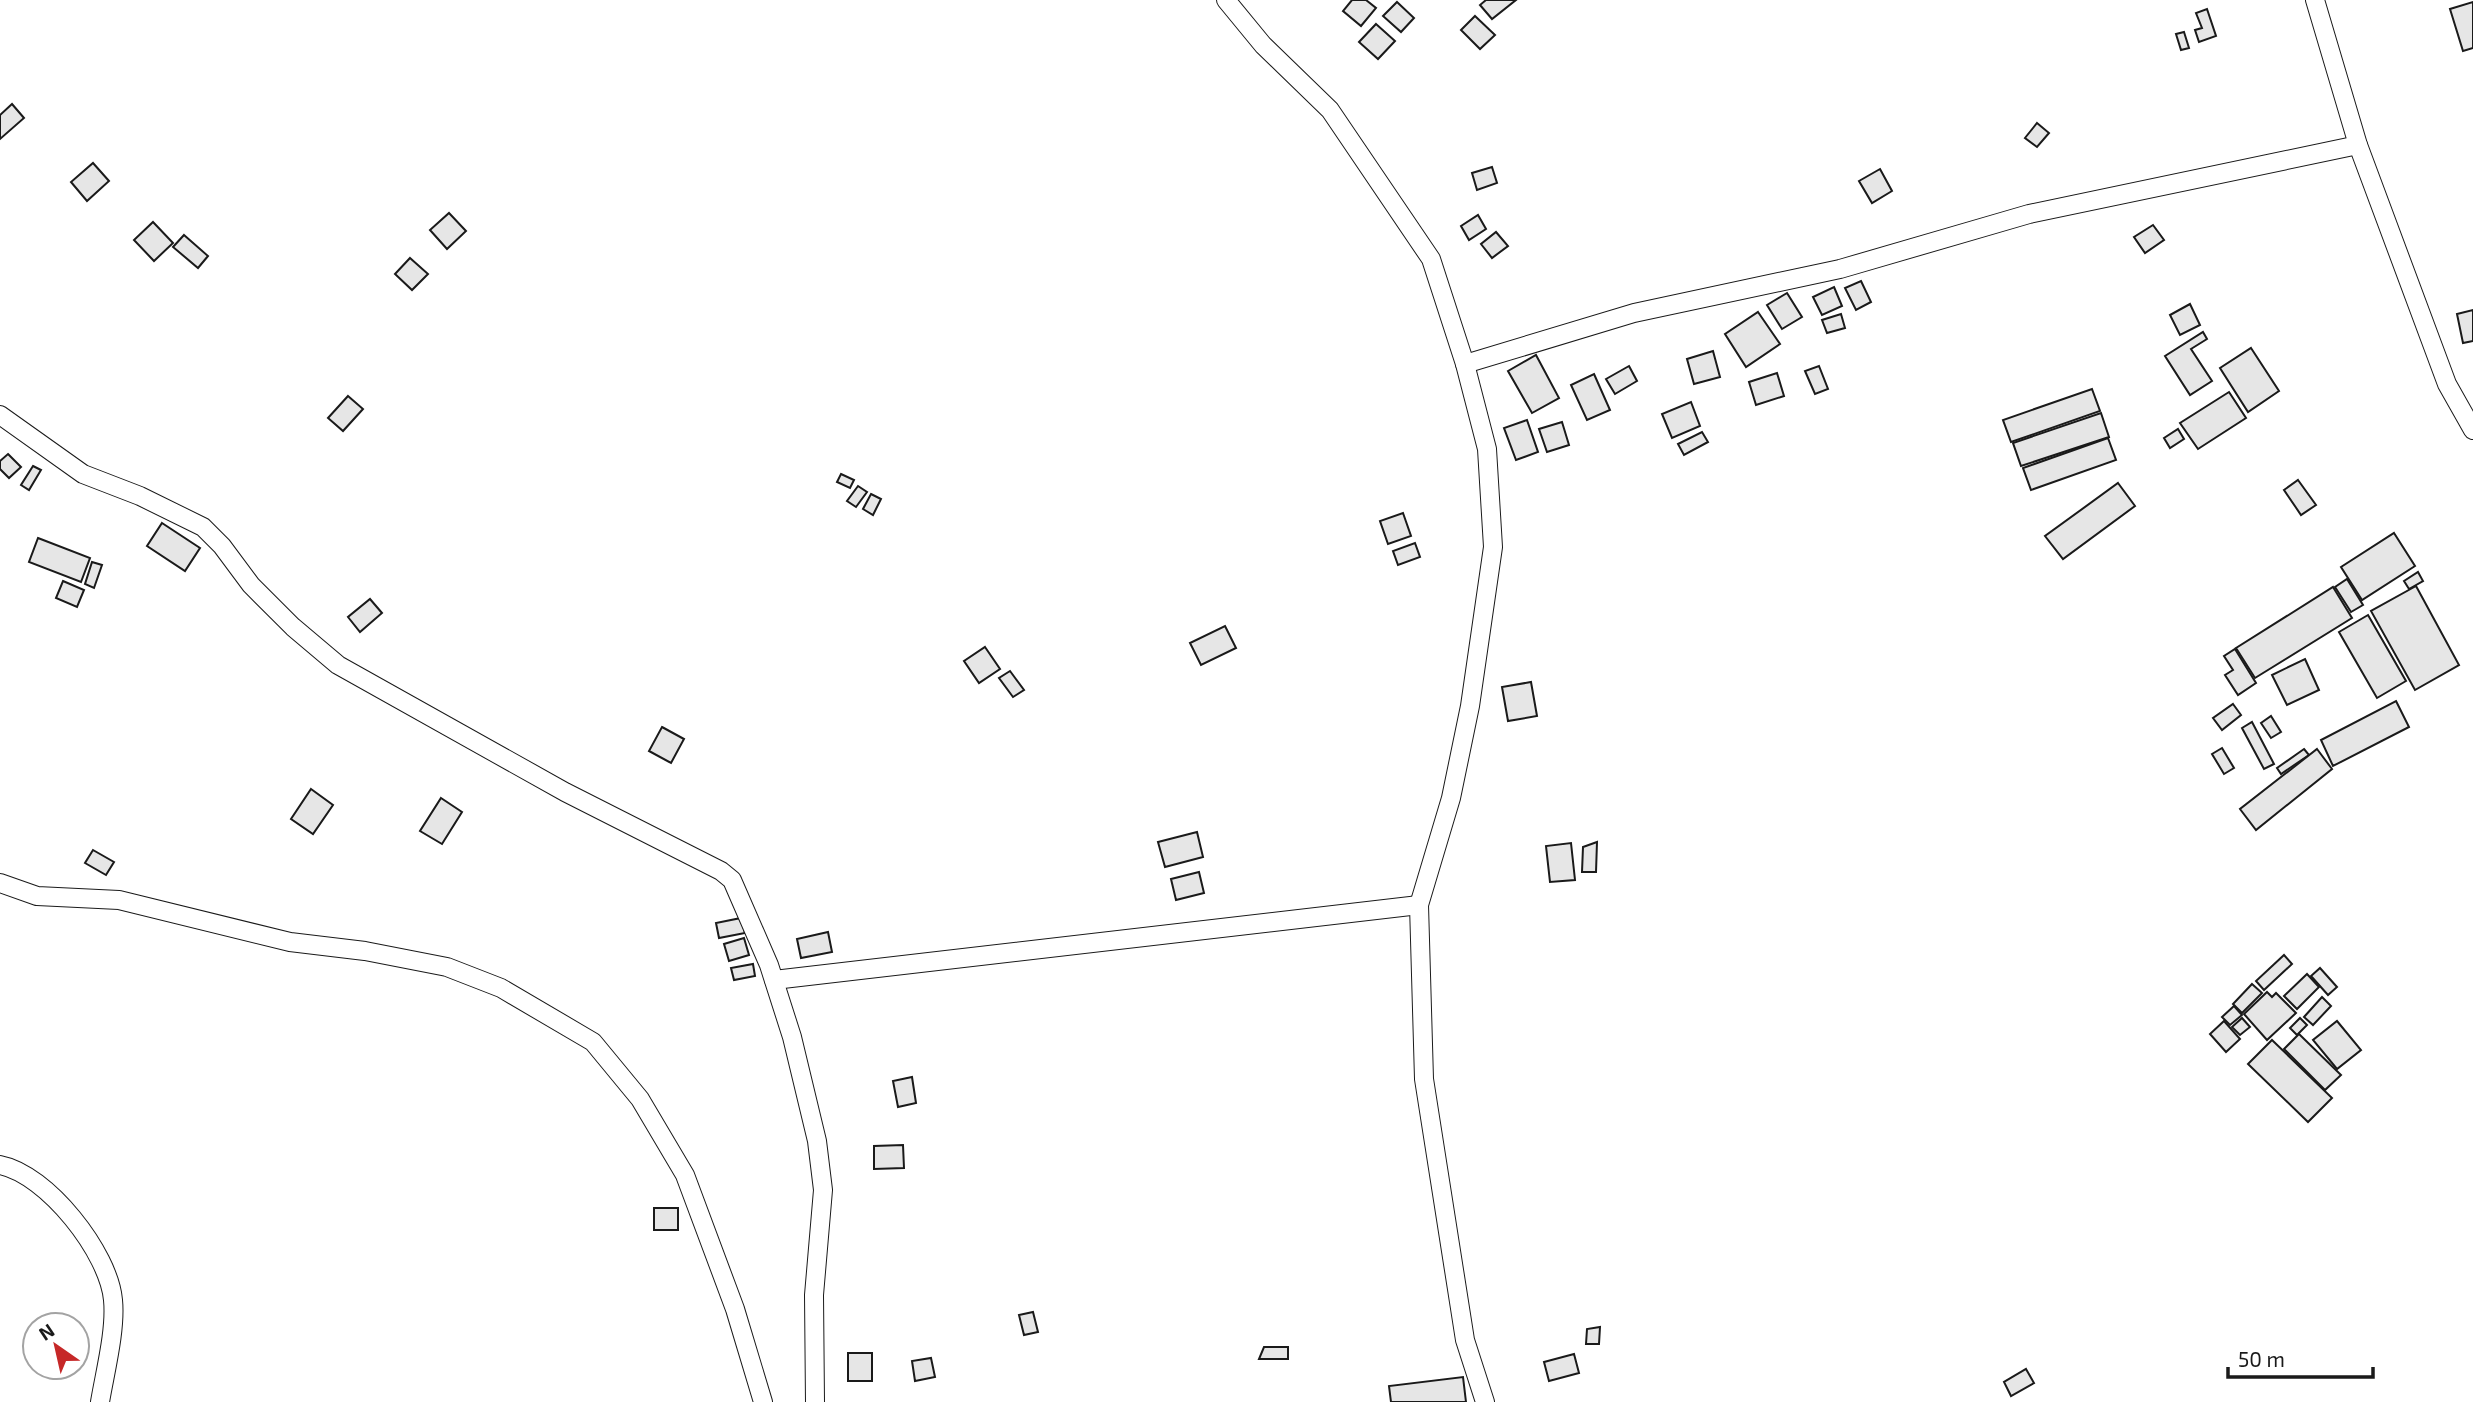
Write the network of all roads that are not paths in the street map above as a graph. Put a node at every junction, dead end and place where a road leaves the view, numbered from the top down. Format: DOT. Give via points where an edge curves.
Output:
graph roads {
  1 [pos="1226,0"];
  2 [pos="2315,0"];
  3 [pos="2358,145"];
  4 [pos="1465,364"];
  5 [pos="0,415"];
  6 [pos="2473,430"];
  7 [pos="0,883"];
  8 [pos="1419,905"];
  9 [pos="774,980"];
  10 [pos="0,1165"];
  11 [pos="100,1402"];
  12 [pos="763,1402"];
  13 [pos="815,1402"];
  14 [pos="1485,1402"];
  1 -- 4 [label="street" via="1263,45 1330,110 1431,259"];
  2 -- 3 [label="street"];
  3 -- 4 [label="street" via="2029,214 1840,269 1634,313"];
  3 -- 6 [label="street" via="2447,384"];
  4 -- 8 [label="street" via="1487,449 1493,547 1470,706 1451,798"];
  5 -- 9 [label="street" via="83,474 203,527 259,593 338,665 565,792 721,871 739,893"];
  7 -- 12 [label="street" via="37,896 119,900 290,942 447,967 501,988 593,1042 640,1099 685,1175 736,1309"];
  8 -- 9 [label="street"];
  8 -- 14 [label="street" via="1424,1079 1465,1340"];
  9 -- 13 [label="street" via="814,1128 823,1190 814,1295"];
  10 -- 11 [label="street" via="33,1178 54,1198 105,1271 113,1300"];
}
